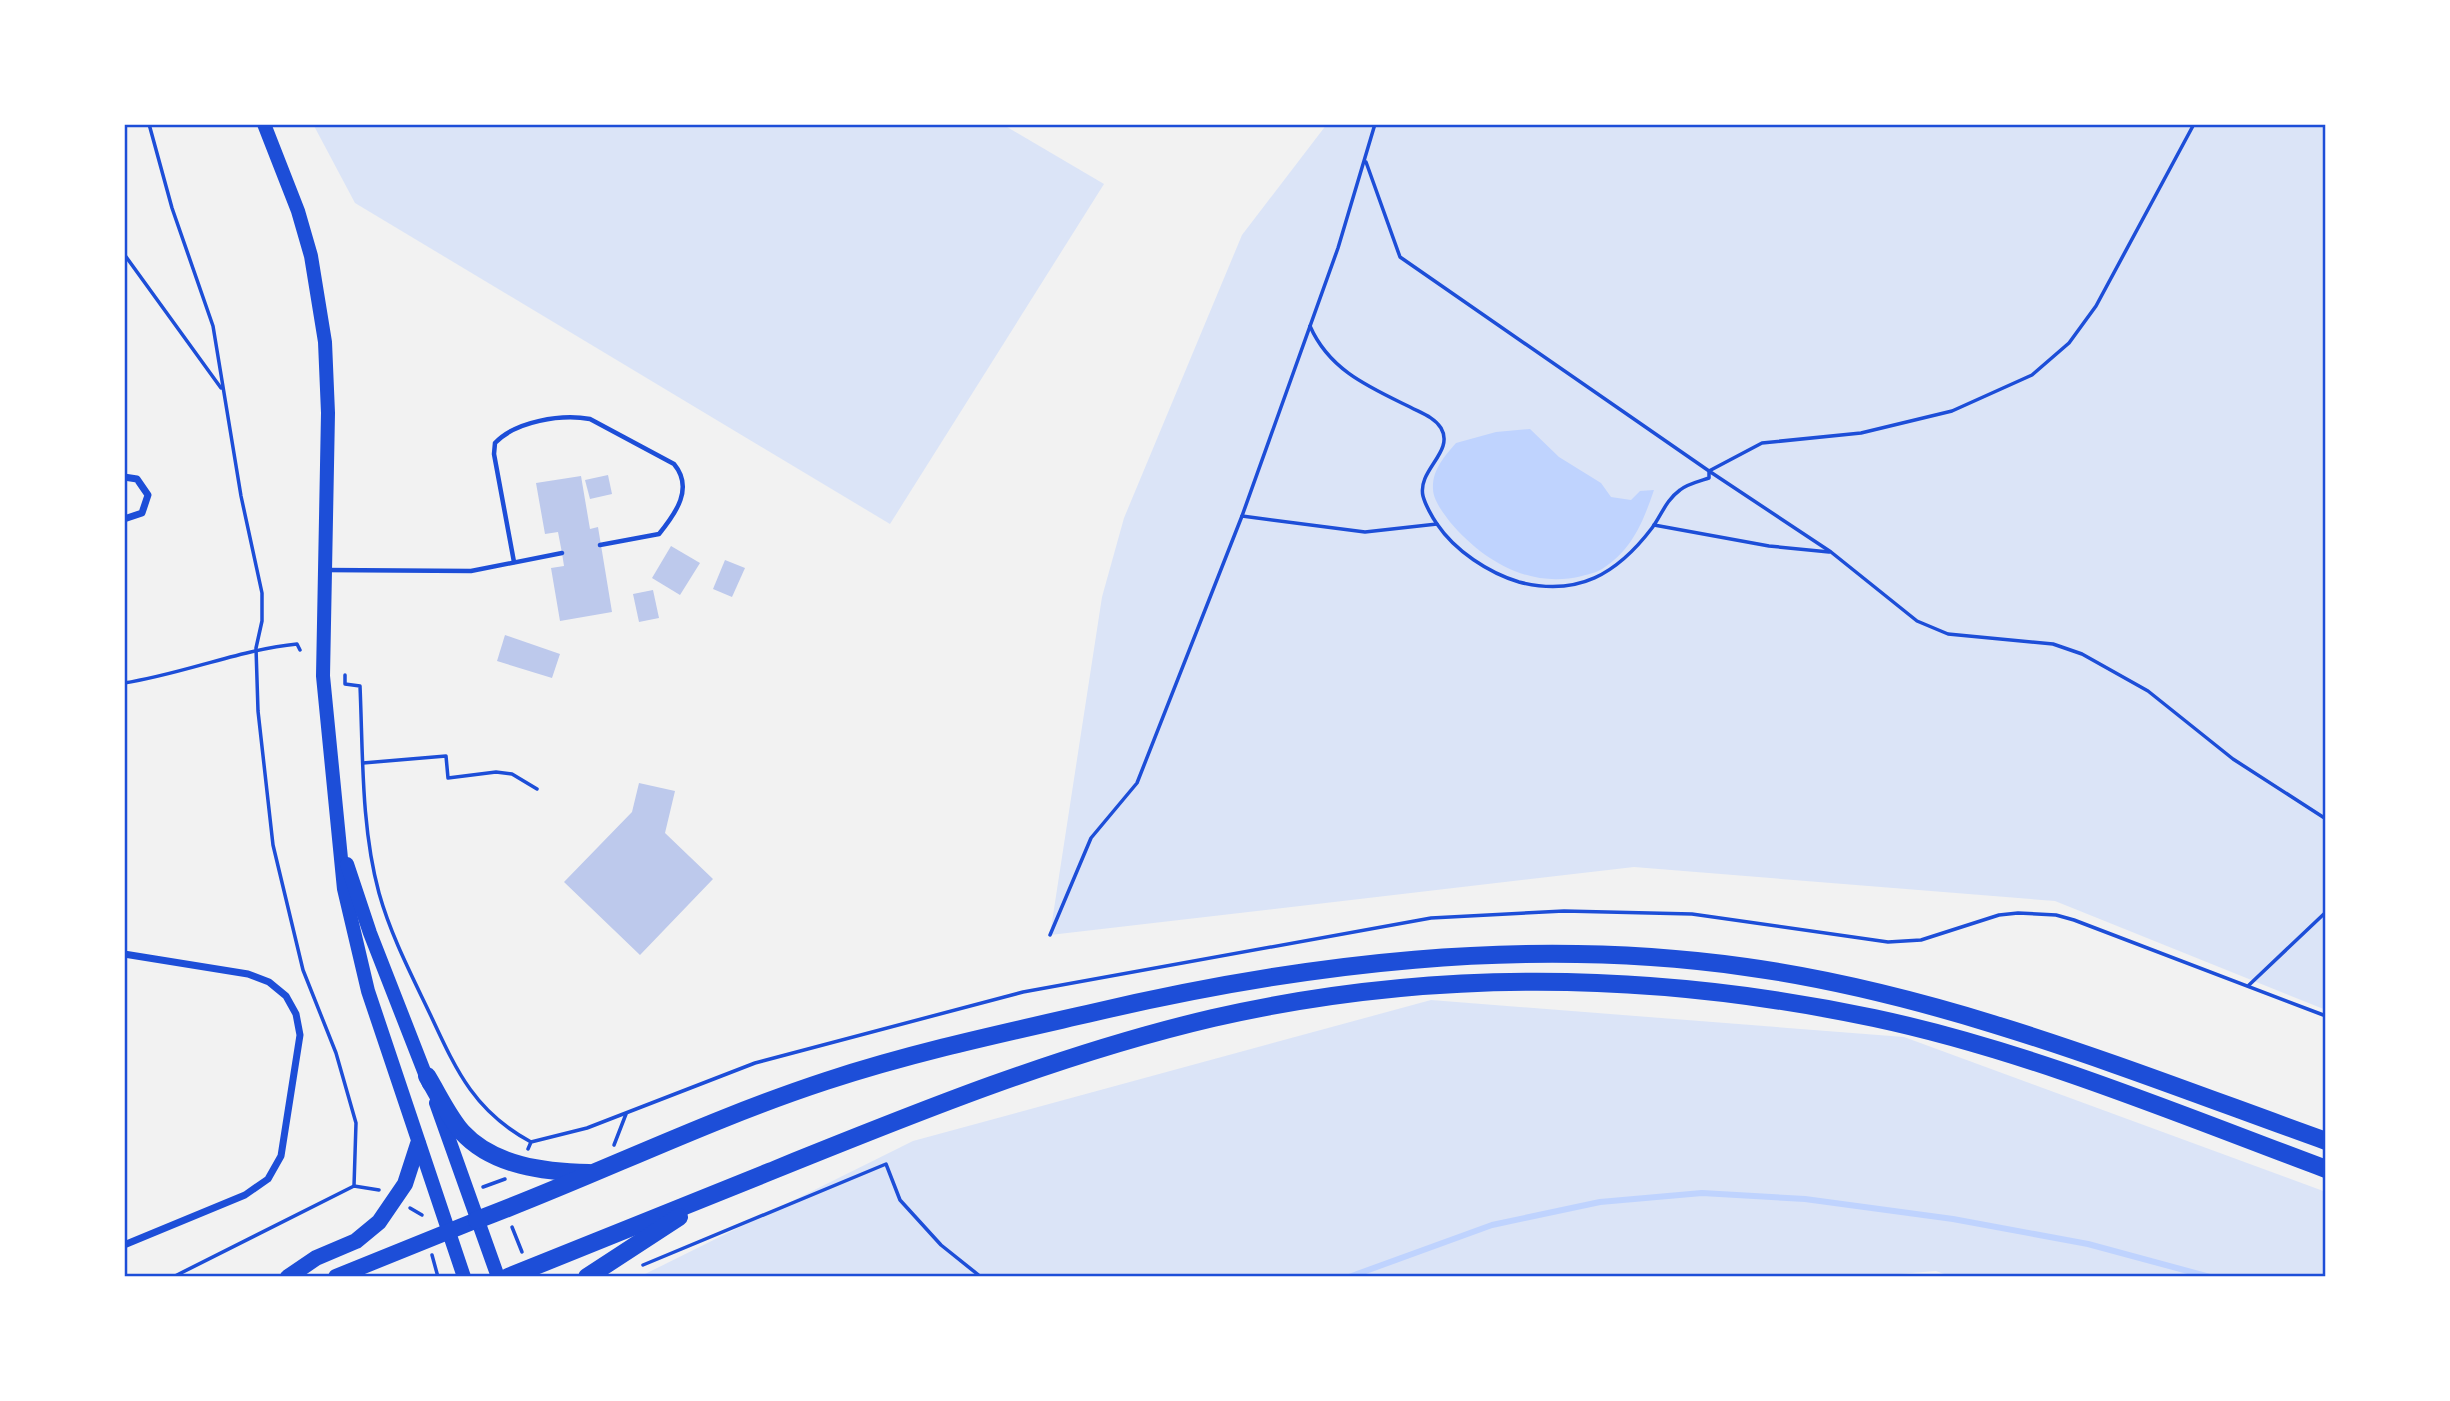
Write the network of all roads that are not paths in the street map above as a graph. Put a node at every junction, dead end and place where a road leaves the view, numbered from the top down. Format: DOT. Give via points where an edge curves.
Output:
graph roads {
  1 [pos="264,124"];
  2 [pos="124,477"];
  3 [pos="124,519"];
  4 [pos="600,545"];
  5 [pos="562,553"];
  6 [pos="514,562"];
  7 [pos="324,570"];
  8 [pos="339,839"];
  9 [pos="124,954"];
  10 [pos="427,1076"];
  11 [pos="2326,1141"];
  12 [pos="418,1143"];
  13 [pos="2326,1169"];
  14 [pos="596,1173"];
  15 [pos="705,1198"];
  16 [pos="477,1220"];
  17 [pos="449,1232"];
  18 [pos="124,1245"];
  19 [pos="288,1277"];
  20 [pos="336,1277"];
  21 [pos="464,1277"];
  22 [pos="498,1277"];
  23 [pos="508,1277"];
  24 [pos="587,1277"];
  1 -- 7 [label="main road" via="311,256 325,342"];
  2 -- 3 [label="street" via="137,479 148,495 142,513"];
  4 -- 6 [label="lane" via="659,534 682,500 681,473 674,464 590,419 521,426 495,443 494,454"];
  5 -- 6 [label="lane"];
  6 -- 7 [label="lane" via="471,571"];
  7 -- 8 [label="main road" via="323,676"];
  8 -- 10 [label="main road" via="370,933"];
  8 -- 12 [label="main road" via="358,953"];
  9 -- 18 [label="street" via="248,974 269,982 286,996 300,1035 281,1156 268,1179 245,1195"];
  10 -- 14 [label="highway" via="461,1131 492,1154 543,1170"];
  10 -- 16 [label="main road"];
  11 -- 14 [label="highway" via="2062,1046 1872,990 1685,960 1522,954 1415,960 1174,992 910,1055 825,1081"];
  12 -- 17 [label="main road"];
  12 -- 19 [label="highway" via="405,1184 379,1222 355,1241"];
  13 -- 15 [label="highway" via="2056,1072 1912,1027 1735,993 1665,985 1546,981 1352,994 1285,1004 1155,1034 966,1095"];
  14 -- 16 [label="highway"];
  15 -- 23 [label="highway"];
  15 -- 24 [label="highway"];
  16 -- 17 [label="highway"];
  16 -- 22 [label="main road"];
  17 -- 20 [label="highway"];
  17 -- 21 [label="main road"];
}
